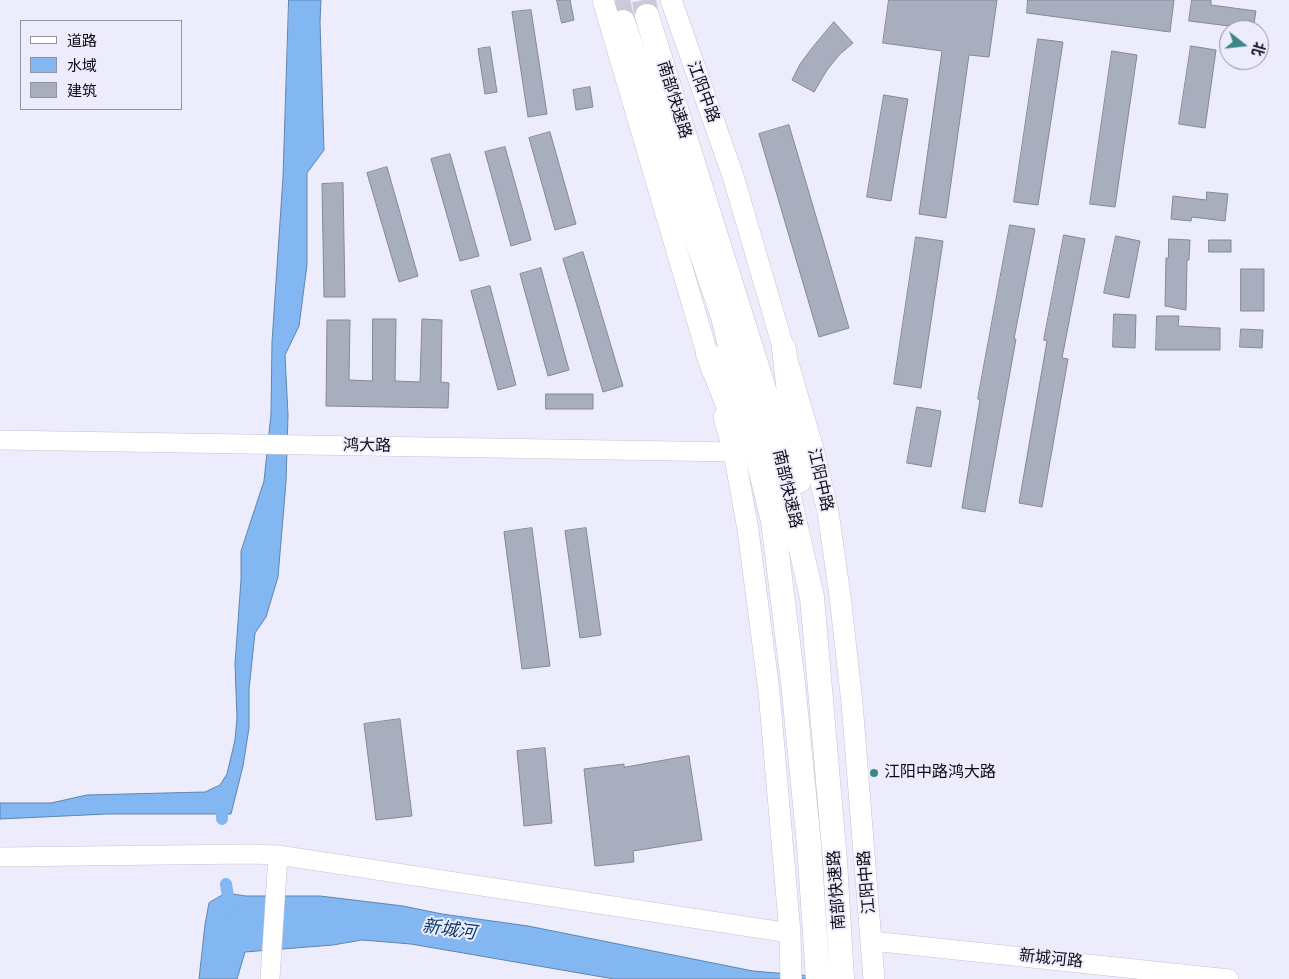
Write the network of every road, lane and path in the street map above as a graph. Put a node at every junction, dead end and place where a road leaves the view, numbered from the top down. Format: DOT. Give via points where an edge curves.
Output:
graph roads {
  1 [pos="671,0"];
  2 [pos="608,9"];
  3 [pos="647,16"];
  4 [pos="784,349"];
  5 [pos="708,354"];
  6 [pos="0,440"];
  7 [pos="734,452"];
  8 [pos="773,521"];
  9 [pos="812,597"];
  10 [pos="278,855"];
  11 [pos="0,857"];
  12 [pos="790,933"];
  13 [pos="872,941"];
  14 [pos="271,971"];
  15 [pos="791,971"];
  16 [pos="817,972"];
  17 [pos="842,972"];
  18 [pos="874,977"];
  19 [pos="1229,979"];
  1 -- 4 [label="main road, 江阳中路" via="733,176"];
  2 -- 5 [label="main road"];
  2 -- 8 [label="highway, 南部快速路" via="723,317"];
  3 -- 9 [label="highway, 南部快速路" via="764,389"];
  4 -- 9 [label="highway"];
  4 -- 13 [label="main road, 江阳中路" via="828,512 852,703"];
  5 -- 7 [label="main road"];
  5 -- 8 [label="highway"];
  6 -- 7 [label="street, 鸿大路"];
  7 -- 12 [label="main road" via="748,530 769,691"];
  8 -- 16 [label="highway, 南部快速路" via="808,835"];
  9 -- 17 [label="highway, 南部快速路"];
  10 -- 11 [label="street"];
  10 -- 12 [label="street"];
  10 -- 14 [label="street"];
  12 -- 15 [label="main road"];
  13 -- 18 [label="main road, 江阳中路"];
  13 -- 19 [label="street, 新城河路"];
}
